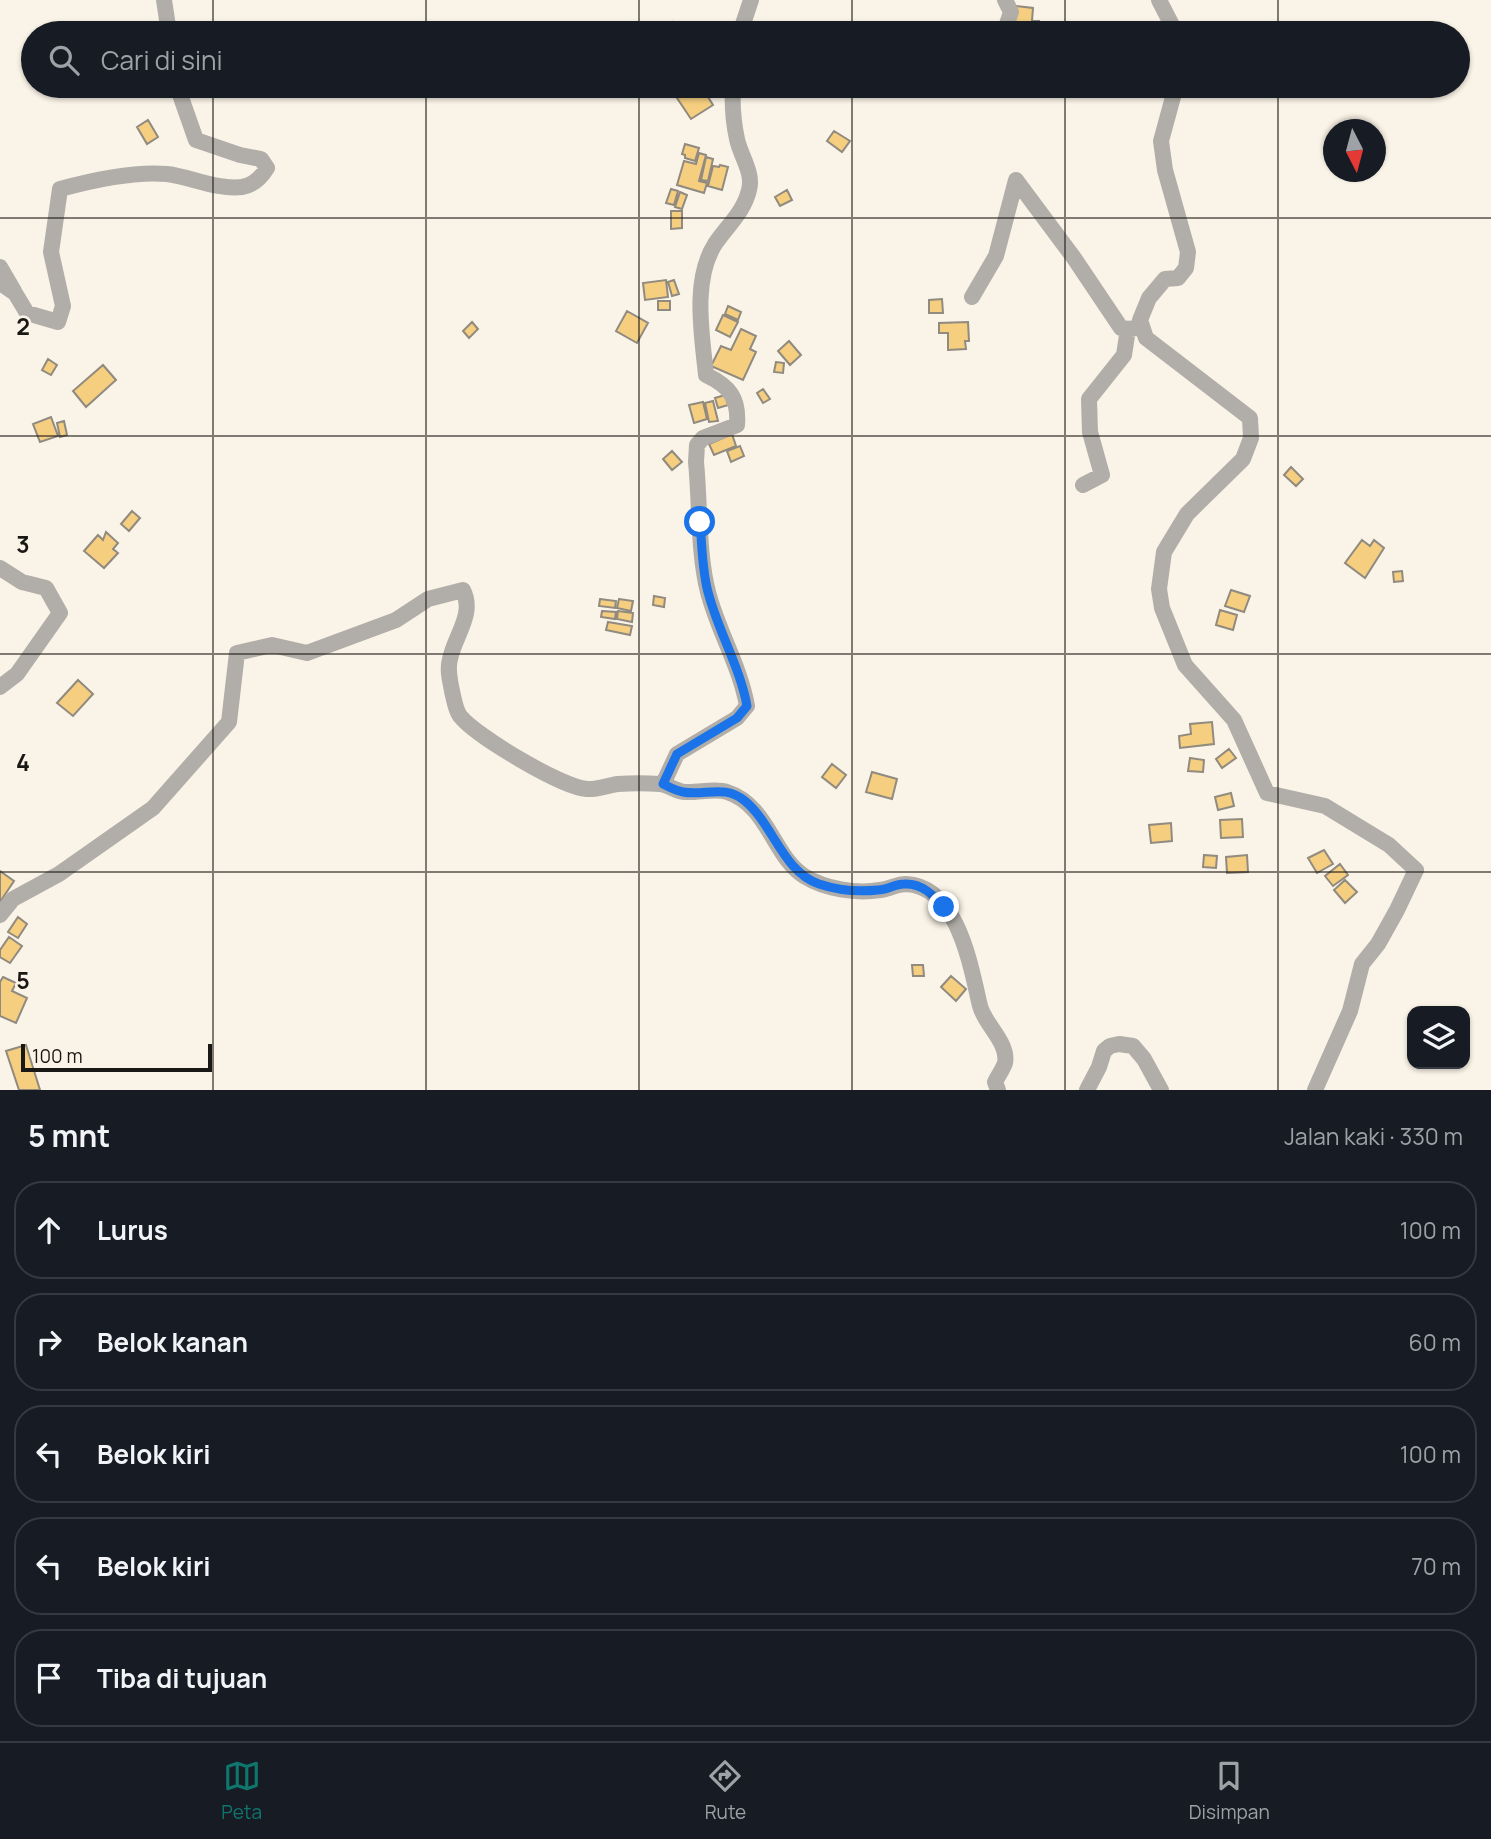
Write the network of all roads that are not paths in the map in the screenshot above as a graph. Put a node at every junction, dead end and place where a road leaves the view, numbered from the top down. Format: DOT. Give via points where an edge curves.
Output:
graph roads {
  1 [pos="164,0"];
  2 [pos="751,0"];
  3 [pos="1004,0"];
  4 [pos="1159,0"];
  5 [pos="167,21"];
  6 [pos="744,21"];
  7 [pos="1008,21"];
  8 [pos="1170,21"];
  9 [pos="181,98"];
  10 [pos="732,98"];
  11 [pos="1173,98"];
  12 [pos="0,267"];
  13 [pos="0,283"];
  14 [pos="15,293"];
  15 [pos="972,297"];
  16 [pos="1136,328"];
  17 [pos="1083,485"];
  18 [pos="0,568"];
  19 [pos="0,687"];
  20 [pos="663,784"];
  21 [pos="0,915"];
  22 [pos="996,1086"];
  23 [pos="1087,1090"];
  24 [pos="1161,1090"];
  25 [pos="1315,1090"];
  1 -- 5 [label="street"];
  2 -- 6 [label="street"];
  3 -- 7 [label="street" via="1011,12"];
  4 -- 8 [label="street"];
  9 -- 14 [label="street" via="196,140 261,159 267,168 260,180 242,187 166,174 99,178 60,189 51,253 63,306 58,322 27,313"];
  10 -- 20 [label="street" via="737,142 750,188 741,210 714,246 701,296 706,375 727,389 738,410 737,425 703,438 697,445 696,462 707,590 747,706 737,718 677,754"];
  11 -- 16 [label="street" via="1161,141 1188,253 1186,268 1178,278 1165,279 1149,298"];
  12 -- 14 [label="street"];
  13 -- 14 [label="street"];
  15 -- 16 [label="street" via="996,256 1016,180 1121,328"];
  16 -- 17 [label="street" via="1124,355 1089,399 1090,432 1102,475"];
  16 -- 25 [label="street" via="1250,418 1251,438 1243,459 1187,514 1164,552 1159,590 1162,608 1185,665 1234,720 1267,793 1325,806 1389,845 1416,870 1378,944 1362,964 1350,1011"];
  18 -- 19 [label="street" via="22,582 46,588 60,612 17,674"];
  20 -- 21 [label="street" via="586,789 556,779 477,732 459,715 448,676 468,609 463,590 428,599 396,620 307,653 272,645 237,653 229,722 153,808 59,874 13,898"];
  20 -- 22 [label="street" via="683,792 725,790 744,800 800,873 818,884 851,890 904,884 932,892 956,922 982,1014 1004,1049 1005,1063"];
  23 -- 24 [label="street" via="1104,1051 1119,1044 1133,1046"];
}
